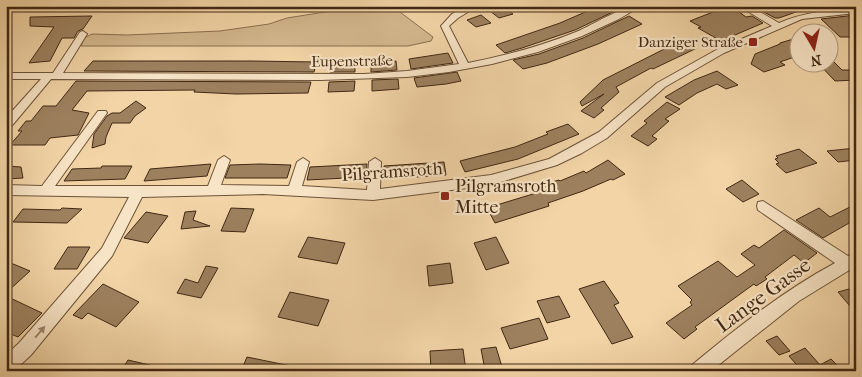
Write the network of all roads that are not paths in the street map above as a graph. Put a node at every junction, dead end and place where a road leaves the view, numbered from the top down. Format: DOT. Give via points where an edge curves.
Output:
graph roads {
  1 [pos="474,6"];
  2 [pos="637,6"];
  3 [pos="743,6"];
  4 [pos="856,10"];
  5 [pos="779,26"];
  6 [pos="83,34"];
  7 [pos="465,67"];
  8 [pos="6,76"];
  9 [pos="52,76"];
  10 [pos="102,112"];
  11 [pos="6,125"];
  12 [pos="224,160"];
  13 [pos="303,162"];
  14 [pos="375,162"];
  15 [pos="6,190"];
  16 [pos="213,190"];
  17 [pos="44,192"];
  18 [pos="138,192"];
  19 [pos="294,192"];
  20 [pos="373,194"];
  21 [pos="763,206"];
  22 [pos="851,261"];
  23 [pos="6,367"];
  24 [pos="698,371"];
  1 -- 7 [label="street" via="455,16 446,26 446,33"];
  2 -- 7 [label="street, Eupenstraße" via="607,22 540,48"];
  3 -- 5 [label="street"];
  4 -- 5 [label="street, Pilgramsroth" via="812,14"];
  5 -- 20 [label="street, Pilgramsroth" via="686,69 643,99 603,135 553,162 491,180"];
  6 -- 9 [label="street"];
  7 -- 9 [label="street, Eupenstraße" via="365,77"];
  8 -- 9 [label="street, Eupenstraße"];
  9 -- 11 [label="street"];
  10 -- 17 [label="street"];
  12 -- 16 [label="street"];
  13 -- 19 [label="street"];
  14 -- 20 [label="street"];
  15 -- 17 [label="street, Pilgramsroth"];
  16 -- 18 [label="street, Pilgramsroth"];
  16 -- 19 [label="street, Pilgramsroth"];
  17 -- 18 [label="street, Pilgramsroth"];
  23 -- 18 [label="street, one-way" via="107,252"];
  19 -- 20 [label="street, Pilgramsroth"];
  21 -- 22 [label="street"];
  22 -- 24 [label="street, Lange Gasse" via="780,304"];
}
